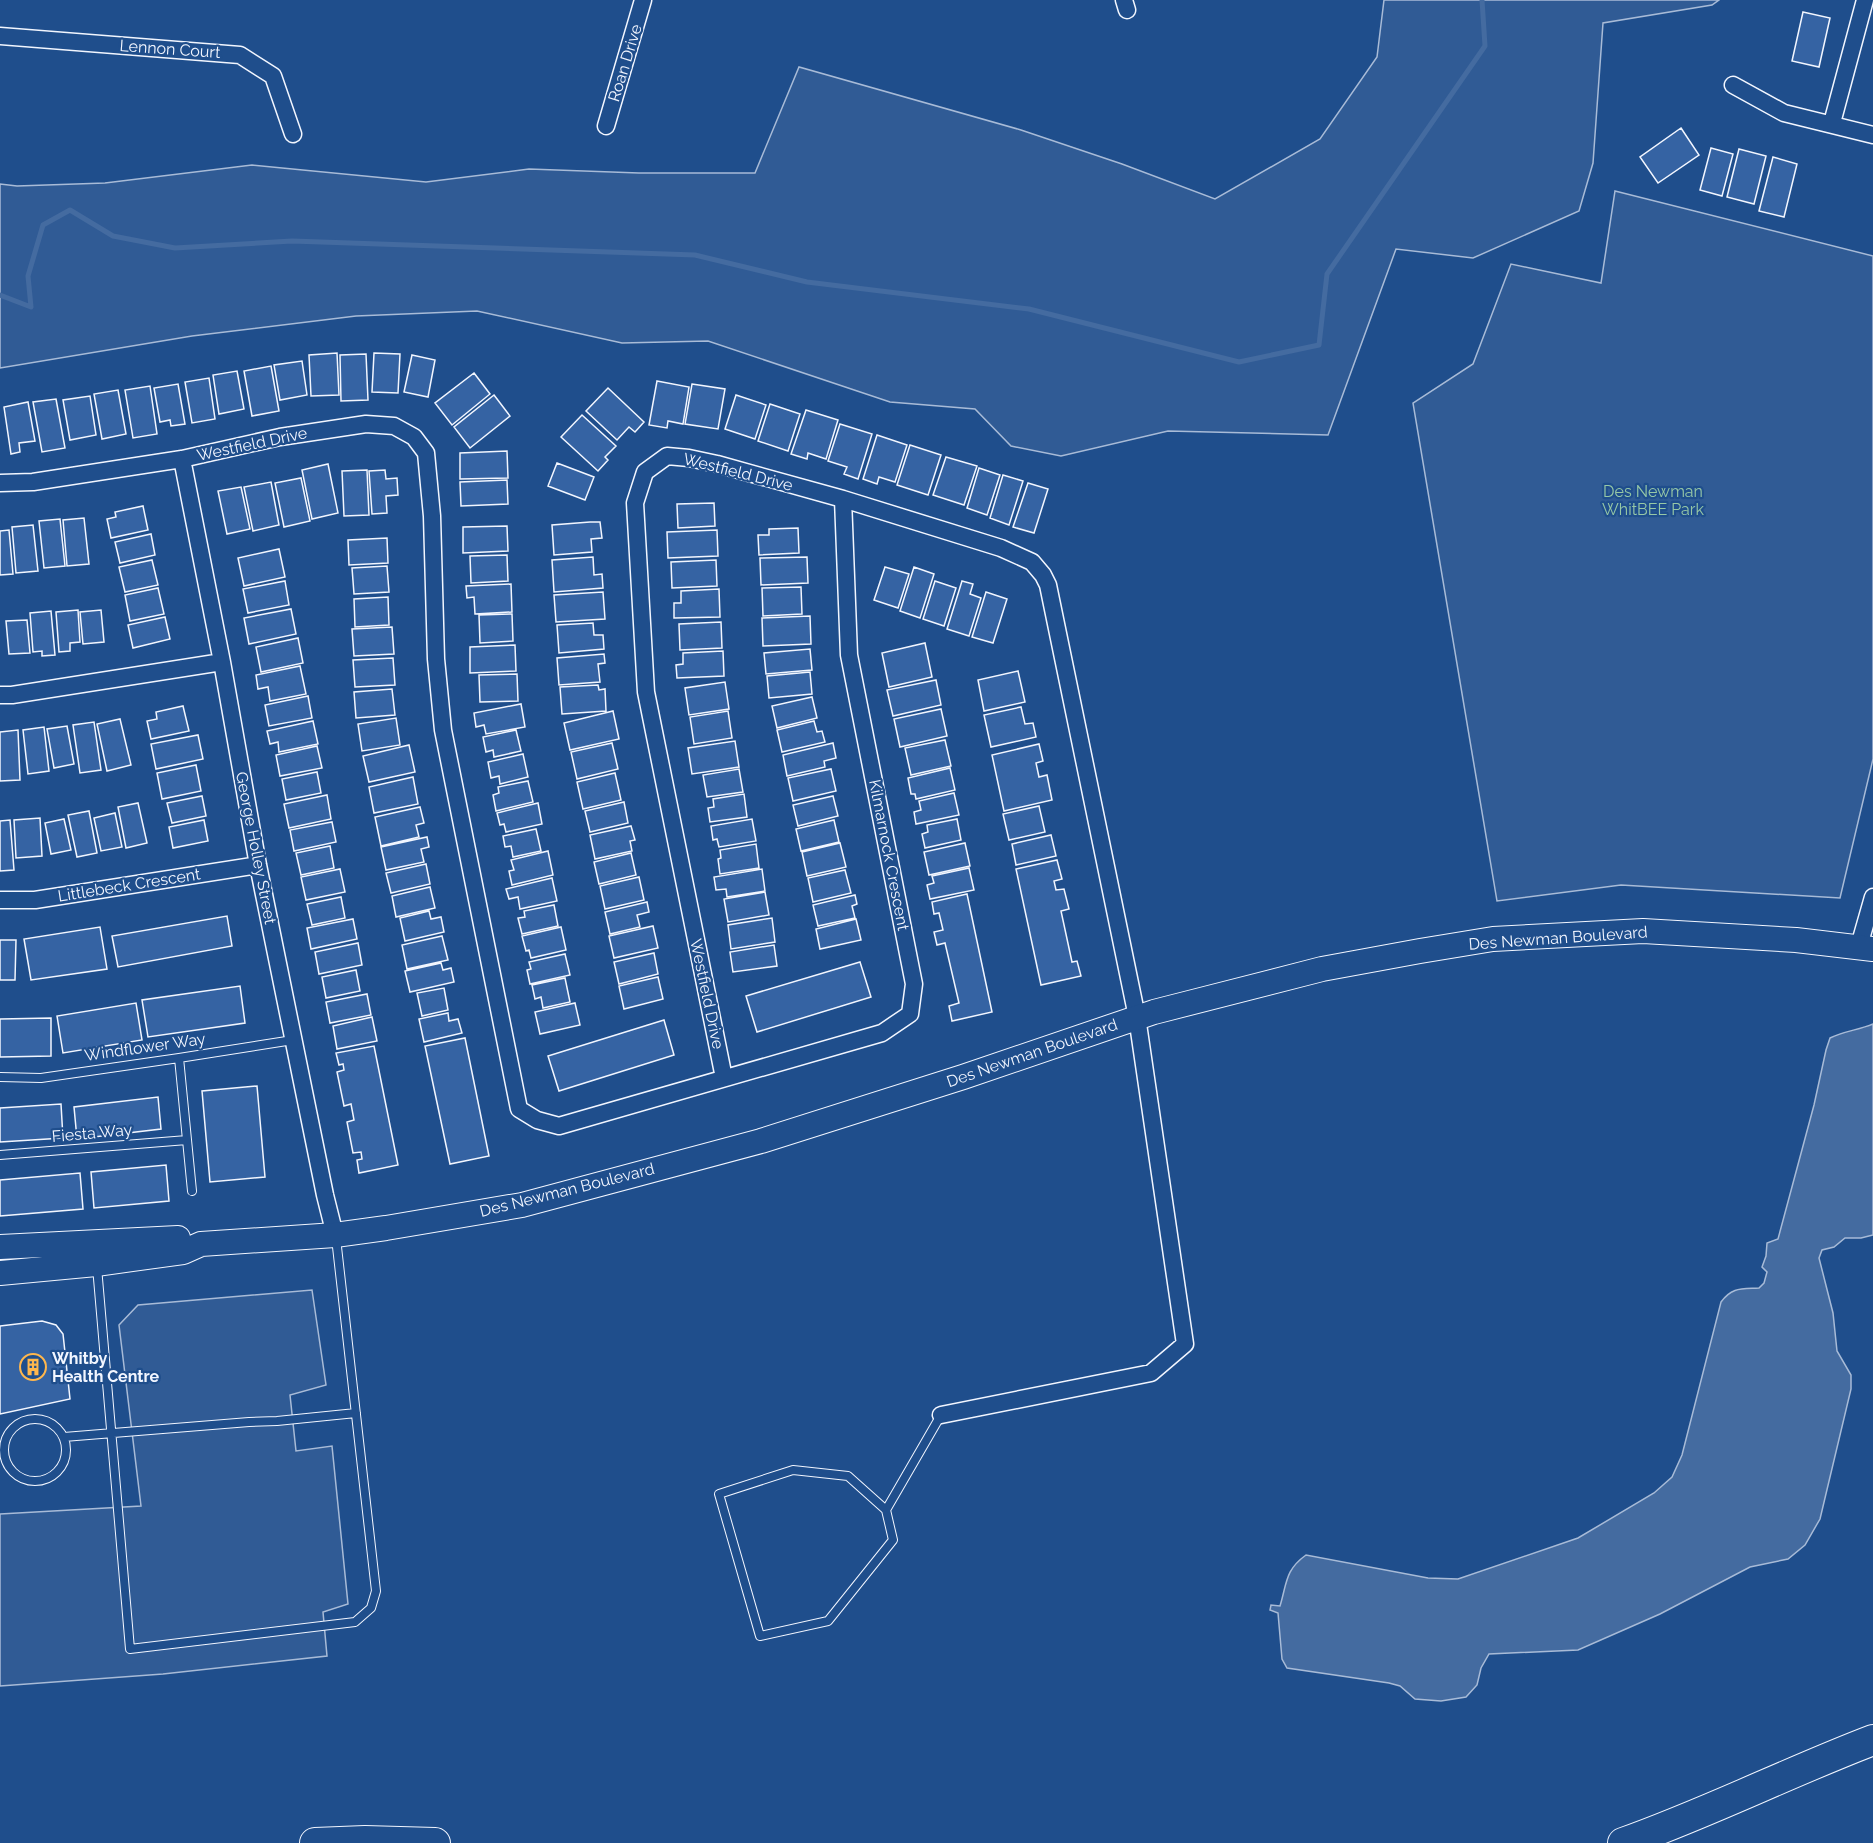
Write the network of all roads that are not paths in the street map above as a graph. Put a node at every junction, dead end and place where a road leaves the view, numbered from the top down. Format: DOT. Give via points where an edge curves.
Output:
graph roads {
  1 [pos="643,0"];
  2 [pos="1865,0"];
  3 [pos="0,36"];
  4 [pos="1733,85"];
  5 [pos="1832,123"];
  6 [pos="606,126"];
  7 [pos="294,134"];
  8 [pos="1873,135"];
  9 [pos="182,459"];
  10 [pos="0,483"];
  11 [pos="843,499"];
  12 [pos="222,662"];
  13 [pos="0,695"];
  14 [pos="258,865"];
  15 [pos="1873,897"];
  16 [pos="0,900"];
  17 [pos="1866,948"];
  18 [pos="1137,1017"];
  19 [pos="293,1040"];
  20 [pos="179,1059"];
  21 [pos="0,1077"];
  22 [pos="724,1078"];
  23 [pos="187,1140"];
  24 [pos="0,1155"];
  25 [pos="192,1191"];
  26 [pos="335,1235"];
  27 [pos="201,1244"];
  28 [pos="0,1247"];
  29 [pos="96,1264"];
  30 [pos="0,1273"];
  31 [pos="356,1413"];
  32 [pos="941,1415"];
  33 [pos="112,1434"];
  34 [pos="64,1437"];
  35 [pos="886,1510"];
  36 [pos="1873,1740"];
  37 [pos="315,1843"];
  38 [pos="435,1843"];
  39 [pos="1623,1843"];
  1 -- 6 [label="street, Roan Drive"];
  2 -- 5 [label="street"];
  3 -- 7 [label="street, Lennon Court" via="240,55 273,76"];
  4 -- 5 [label="street" via="1784,112"];
  5 -- 8 [label="street"];
  9 -- 10 [label="street, Westfield Drive" via="33,482"];
  9 -- 12 [label="street, George Holley Street"];
  9 -- 22 [label="street, Westfield Drive" via="280,436 366,424 394,426 414,437 426,453 443,730 519,1109 537,1120 559,1126"];
  11 -- 18 [label="street, Westfield Drive" via="1001,548 1032,562 1043,575"];
  11 -- 22 [label="street, Kilmarnock Crescent" via="849,655 914,984 910,1014 882,1033"];
  11 -- 22 [label="street, Westfield Drive" via="717,464 667,456 645,472 635,503 646,692"];
  12 -- 13 [label="street"];
  12 -- 14 [label="street, George Holley Street"];
  14 -- 16 [label="street, Littlebeck Crescent" via="35,900"];
  14 -- 19 [label="street, George Holley Street"];
  15 -- 17 [label="street"];
  17 -- 18 [label="street, Des Newman Boulevard" via="1643,931 1493,939 1322,969"];
  18 -- 26 [label="street, Des Newman Boulevard" via="749,1144 522,1204"];
  18 -- 32 [label="street, Westfield Drive" via="1185,1344 1151,1373"];
  19 -- 20 [label="lane, Windflower Way"];
  19 -- 26 [label="street, George Holley Street"];
  20 -- 21 [label="lane, Windflower Way" via="41,1078"];
  20 -- 23 [label="lane"];
  23 -- 24 [label="lane, Fiesta Way"];
  23 -- 25 [label="lane"];
  26 -- 27 [label="street, Des Newman Boulevard"];
  26 -- 31 [label="lane"];
  27 -- 28 [label="street, Des Newman Boulevard" via="181,1238"];
  27 -- 29 [label="street, Des Newman Boulevard" via="183,1252"];
  29 -- 30 [label="street, Des Newman Boulevard"];
  29 -- 33 [label="lane"];
  31 -- 33 [label="lane"];
  31 -- 33 [label="lane" via="376,1591 371,1608 355,1622 130,1649"];
  32 -- 35 [label="lane"];
  33 -- 34 [label="lane"];
  34 -- 34 [label="lane" via="51,1422 21,1421 13,1427 4,1446 8,1466 24,1479 45,1480 61,1467"];
  35 -- 35 [label="lane" via="894,1540 828,1621 760,1636 719,1494 793,1470 848,1476"];
  36 -- 39 [label="highway"];
  37 -- 38 [label="highway"];
}
